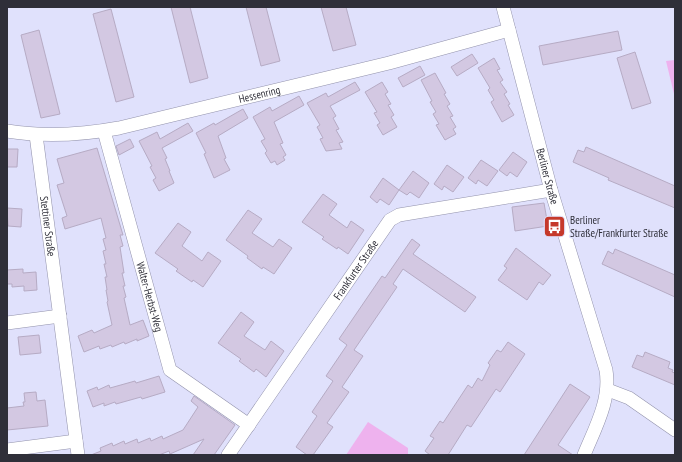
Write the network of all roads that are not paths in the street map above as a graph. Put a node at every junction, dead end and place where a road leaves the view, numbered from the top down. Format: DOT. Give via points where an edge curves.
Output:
graph roads {
  1 [pos="503,7"];
  2 [pos="509,30"];
  3 [pos="7,131"];
  4 [pos="104,131"];
  5 [pos="36,135"];
  6 [pos="551,190"];
  7 [pos="60,316"];
  8 [pos="7,323"];
  9 [pos="608,390"];
  10 [pos="249,425"];
  11 [pos="675,430"];
  12 [pos="76,441"];
  13 [pos="7,450"];
  14 [pos="78,455"];
  15 [pos="228,455"];
  16 [pos="584,455"];
  1 -- 2 [label="street, Berliner Straße"];
  2 -- 4 [label="street, Hessenring" via="443,50 271,93"];
  2 -- 6 [label="street, Berliner Straße"];
  3 -- 5 [label="street, Hessenring"];
  4 -- 5 [label="street, Hessenring" via="78,135"];
  4 -- 10 [label="street, Walter-Herbst-Weg" via="170,370"];
  5 -- 7 [label="street, Stettiner Straße"];
  6 -- 9 [label="street, Berliner Straße" via="605,366"];
  6 -- 10 [label="street, Frankfurter Straße" via="399,214 390,220"];
  7 -- 8 [label="street"];
  7 -- 12 [label="street, Stettiner Straße"];
  9 -- 11 [label="street" via="629,398"];
  9 -- 16 [label="street, Berliner Straße"];
  10 -- 15 [label="street, Frankfurter Straße"];
  12 -- 13 [label="street"];
  12 -- 14 [label="street, Stettiner Straße"];
}
